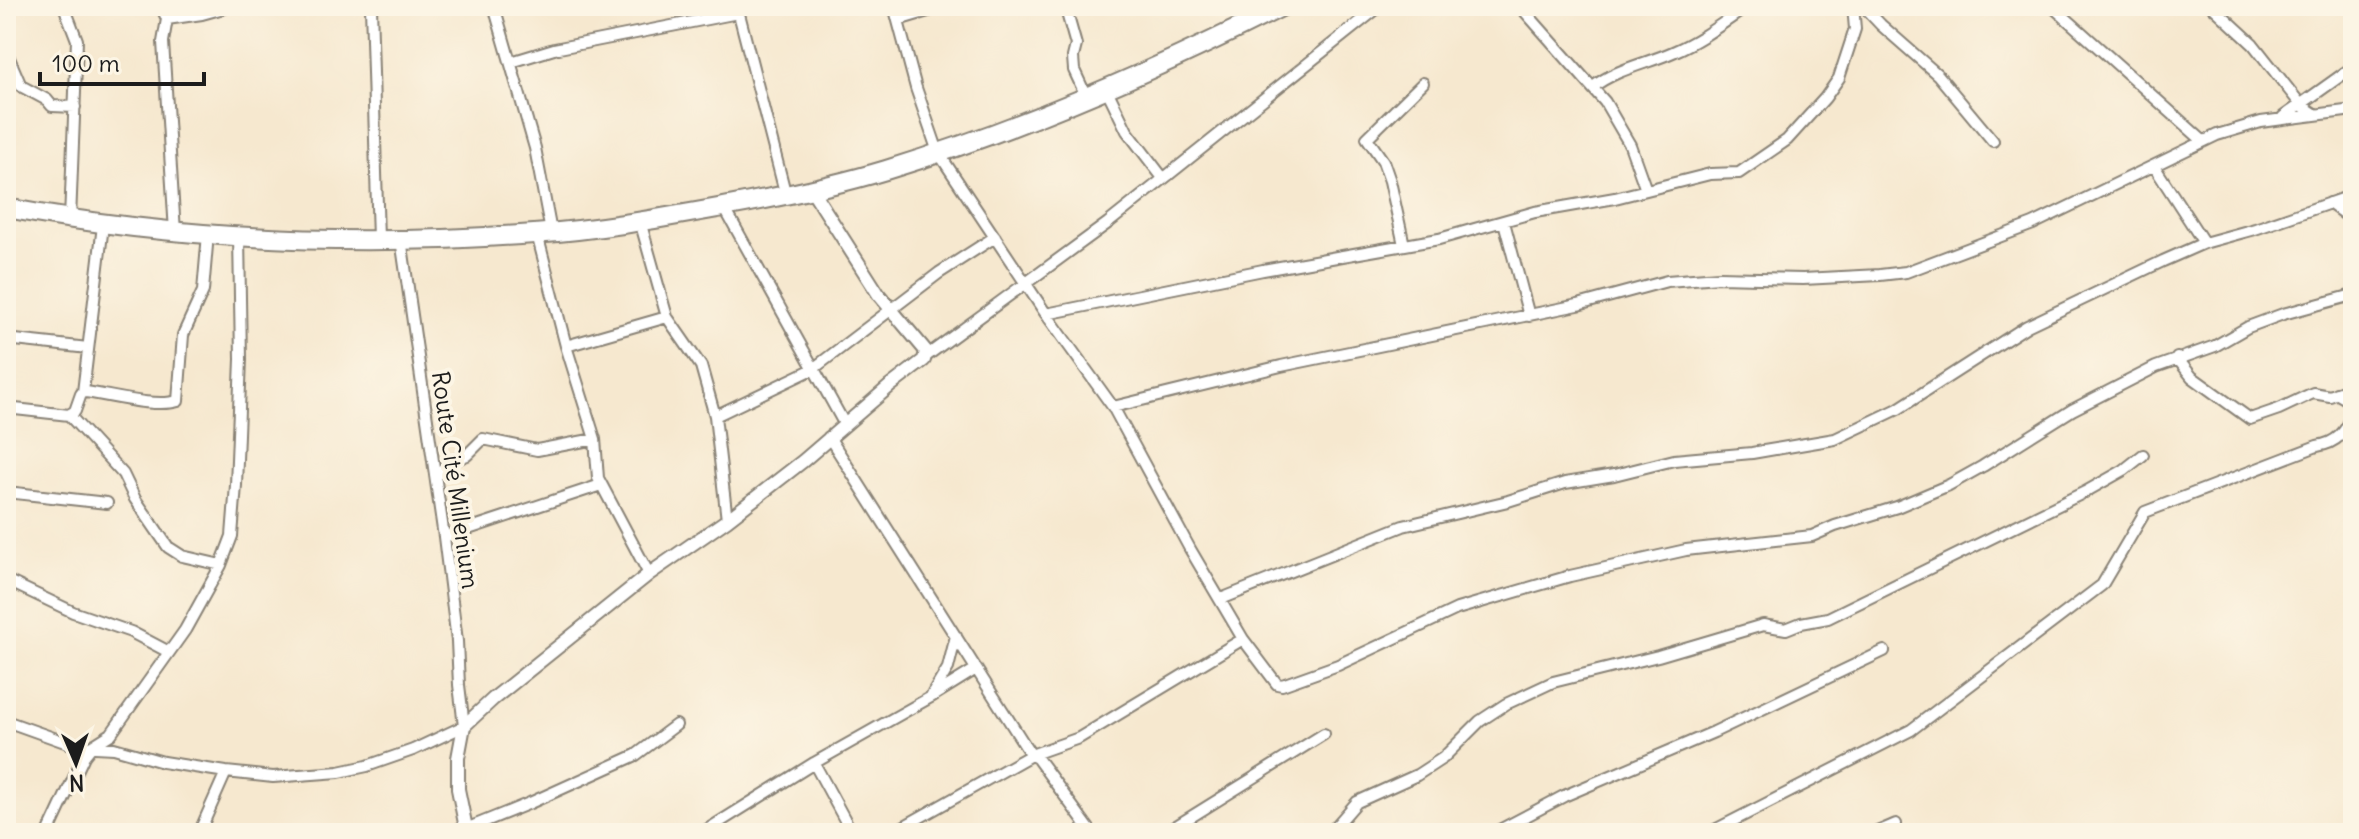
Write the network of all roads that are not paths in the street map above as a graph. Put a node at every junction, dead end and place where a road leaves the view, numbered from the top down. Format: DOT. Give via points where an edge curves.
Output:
graph roads {
  1 [pos="64,6"];
  2 [pos="161,6"];
  3 [pos="231,6"];
  4 [pos="371,6"];
  5 [pos="494,6"];
  6 [pos="894,6"];
  7 [pos="945,6"];
  8 [pos="1065,6"];
  9 [pos="1283,6"];
  10 [pos="1380,6"];
  11 [pos="1520,6"];
  12 [pos="1748,6"];
  13 [pos="1853,6"];
  14 [pos="1863,6"];
  15 [pos="2052,6"];
  16 [pos="2212,6"];
  17 [pos="738,10"];
  18 [pos="167,19"];
  19 [pos="898,20"];
  20 [pos="6,51"];
  21 [pos="511,62"];
  22 [pos="2353,67"];
  23 [pos="1423,83"];
  24 [pos="1593,87"];
  25 [pos="1107,90"];
  26 [pos="1087,98"];
  27 [pos="2301,105"];
  28 [pos="75,107"];
  29 [pos="2353,110"];
  30 [pos="2316,115"];
  31 [pos="2280,119"];
  32 [pos="1993,141"];
  33 [pos="2203,141"];
  34 [pos="938,152"];
  35 [pos="2154,166"];
  36 [pos="1163,178"];
  37 [pos="812,190"];
  38 [pos="1646,190"];
  39 [pos="2353,195"];
  40 [pos="786,196"];
  41 [pos="2329,203"];
  42 [pos="724,207"];
  43 [pos="6,208"];
  44 [pos="70,220"];
  45 [pos="640,221"];
  46 [pos="1504,222"];
  47 [pos="103,225"];
  48 [pos="2353,225"];
  49 [pos="175,232"];
  50 [pos="544,233"];
  51 [pos="208,234"];
  52 [pos="239,236"];
  53 [pos="995,237"];
  54 [pos="378,239"];
  55 [pos="401,239"];
  56 [pos="2204,243"];
  57 [pos="1404,245"];
  58 [pos="1025,282"];
  59 [pos="2353,295"];
  60 [pos="892,310"];
  61 [pos="1046,314"];
  62 [pos="1529,316"];
  63 [pos="667,317"];
  64 [pos="6,339"];
  65 [pos="566,346"];
  66 [pos="88,348"];
  67 [pos="925,357"];
  68 [pos="2177,358"];
  69 [pos="813,369"];
  70 [pos="2353,387"];
  71 [pos="83,392"];
  72 [pos="2336,393"];
  73 [pos="2353,403"];
  74 [pos="1113,407"];
  75 [pos="6,408"];
  76 [pos="2353,414"];
  77 [pos="69,415"];
  78 [pos="715,416"];
  79 [pos="845,425"];
  80 [pos="829,437"];
  81 [pos="595,439"];
  82 [pos="2143,455"];
  83 [pos="436,477"];
  84 [pos="601,485"];
  85 [pos="6,492"];
  86 [pos="107,503"];
  87 [pos="727,520"];
  88 [pos="444,537"];
  89 [pos="221,565"];
  90 [pos="649,574"];
  91 [pos="6,580"];
  92 [pos="1221,599"];
  93 [pos="956,636"];
  94 [pos="1243,639"];
  95 [pos="1884,651"];
  96 [pos="169,652"];
  97 [pos="976,669"];
  98 [pos="931,697"];
  99 [pos="6,721"];
  100 [pos="676,725"];
  101 [pos="464,726"];
  102 [pos="1324,734"];
  103 [pos="92,746"];
  104 [pos="1031,755"];
  105 [pos="814,763"];
  106 [pos="226,772"];
  107 [pos="1896,824"];
  108 [pos="466,831"];
  109 [pos="48,833"];
  110 [pos="199,833"];
  111 [pos="422,833"];
  112 [pos="702,833"];
  113 [pos="852,833"];
  114 [pos="892,833"];
  115 [pos="1092,833"];
  116 [pos="1165,833"];
  117 [pos="1330,833"];
  118 [pos="1494,833"];
  119 [pos="1709,833"];
  120 [pos="1875,833"];
  1 -- 28 [label="street" via="77,40"];
  2 -- 18 [label="street"];
  3 -- 18 [label="street"];
  4 -- 54 [label="street"];
  5 -- 21 [label="street"];
  6 -- 19 [label="street"];
  7 -- 19 [label="street"];
  8 -- 26 [label="street" via="1076,45 1074,70"];
  9 -- 25 [label="highway"];
  10 -- 36 [label="street"];
  11 -- 24 [label="street"];
  12 -- 24 [label="street" via="1703,38"];
  13 -- 38 [label="street" via="1855,29 1839,78 1787,140 1739,173 1710,174"];
  14 -- 32 [label="street" via="1938,75"];
  15 -- 33 [label="street"];
  16 -- 27 [label="street" via="2253,44"];
  17 -- 21 [label="street"];
  17 -- 40 [label="street"];
  18 -- 49 [label="street" via="163,42"];
  19 -- 34 [label="street"];
  20 -- 28 [label="street" via="21,86 52,106"];
  21 -- 50 [label="street" via="535,148"];
  22 -- 27 [label="street"];
  23 -- 57 [label="street" via="1367,138 1390,181"];
  24 -- 38 [label="street" via="1630,145"];
  25 -- 26 [label="highway"];
  25 -- 36 [label="street" via="1127,131"];
  26 -- 34 [label="highway"];
  27 -- 30 [label="street"];
  27 -- 31 [label="street"];
  28 -- 44 [label="street"];
  29 -- 30 [label="street"];
  30 -- 31 [label="street"];
  31 -- 33 [label="street"];
  33 -- 35 [label="street"];
  34 -- 37 [label="highway"];
  34 -- 53 [label="street"];
  35 -- 56 [label="street"];
  35 -- 62 [label="street" via="2033,224 1906,272 1803,279 1692,278"];
  36 -- 58 [label="street"];
  37 -- 40 [label="highway"];
  37 -- 60 [label="street"];
  38 -- 46 [label="street"];
  39 -- 41 [label="street"];
  40 -- 42 [label="highway"];
  41 -- 48 [label="street"];
  41 -- 56 [label="street"];
  42 -- 45 [label="highway"];
  42 -- 69 [label="street"];
  43 -- 44 [label="highway"];
  44 -- 47 [label="highway"];
  45 -- 50 [label="highway"];
  45 -- 63 [label="street"];
  46 -- 57 [label="street"];
  46 -- 62 [label="street"];
  47 -- 49 [label="highway"];
  47 -- 66 [label="street"];
  49 -- 51 [label="highway"];
  50 -- 55 [label="highway"];
  50 -- 65 [label="street"];
  51 -- 52 [label="highway"];
  51 -- 71 [label="street" via="203,291 183,335 178,401"];
  52 -- 54 [label="highway"];
  52 -- 89 [label="street" via="236,496 232,536"];
  53 -- 58 [label="street"];
  53 -- 60 [label="street"];
  54 -- 55 [label="highway"];
  55 -- 83 [label="street, Route Cité Millenium"];
  56 -- 92 [label="street" via="2027,326 1898,409 1835,439 1674,460 1565,483 1403,526"];
  57 -- 61 [label="street"];
  58 -- 61 [label="street"];
  58 -- 67 [label="street"];
  59 -- 68 [label="street" via="2283,314"];
  60 -- 67 [label="street" via="926,351"];
  60 -- 69 [label="street"];
  61 -- 74 [label="street"];
  62 -- 74 [label="street" via="1281,366"];
  63 -- 65 [label="street"];
  63 -- 78 [label="street" via="701,366"];
  64 -- 66 [label="street"];
  65 -- 81 [label="street"];
  66 -- 71 [label="street"];
  67 -- 79 [label="street"];
  68 -- 72 [label="street" via="2192,377 2250,419 2313,393"];
  68 -- 94 [label="street" via="2072,410 1949,485 1812,536 1686,550 1570,576 1457,609 1287,684 1277,684"];
  69 -- 78 [label="street"];
  69 -- 79 [label="street"];
  70 -- 72 [label="street"];
  71 -- 77 [label="street"];
  72 -- 73 [label="street"];
  74 -- 92 [label="street"];
  75 -- 77 [label="street"];
  76 -- 119 [label="street" via="2348,430 2326,445 2145,512 2102,585 1911,730"];
  77 -- 89 [label="street" via="123,474 168,547 182,556"];
  78 -- 87 [label="street"];
  79 -- 80 [label="street"];
  80 -- 87 [label="street"];
  80 -- 93 [label="street"];
  81 -- 83 [label="street" via="537,450 483,439"];
  81 -- 84 [label="street"];
  82 -- 117 [label="street" via="2085,492 1828,618 1786,629 1763,625 1553,682 1480,721 1443,758 1417,775 1357,802"];
  83 -- 88 [label="street, Route Cité Millenium"];
  84 -- 88 [label="street"];
  84 -- 90 [label="street"];
  85 -- 86 [label="street"];
  87 -- 90 [label="street"];
  88 -- 101 [label="street, Route Cité Millenium"];
  89 -- 96 [label="street"];
  90 -- 101 [label="street"];
  91 -- 96 [label="street"];
  92 -- 94 [label="street"];
  93 -- 97 [label="street"];
  93 -- 98 [label="street" via="948,668"];
  94 -- 104 [label="street" via="1079,738"];
  95 -- 118 [label="street"];
  96 -- 103 [label="street" via="111,734"];
  97 -- 98 [label="street"];
  97 -- 104 [label="street"];
  98 -- 105 [label="street"];
  99 -- 103 [label="street" via="63,742"];
  100 -- 108 [label="street" via="636,755"];
  101 -- 106 [label="street" via="390,759 339,772 273,777"];
  101 -- 108 [label="street" via="457,776"];
  102 -- 116 [label="street"];
  103 -- 106 [label="street"];
  103 -- 109 [label="street"];
  104 -- 114 [label="street"];
  104 -- 115 [label="street"];
  105 -- 112 [label="street"];
  105 -- 113 [label="street"];
  106 -- 110 [label="street"];
  107 -- 120 [label="street"];
  108 -- 111 [label="street"];
}
